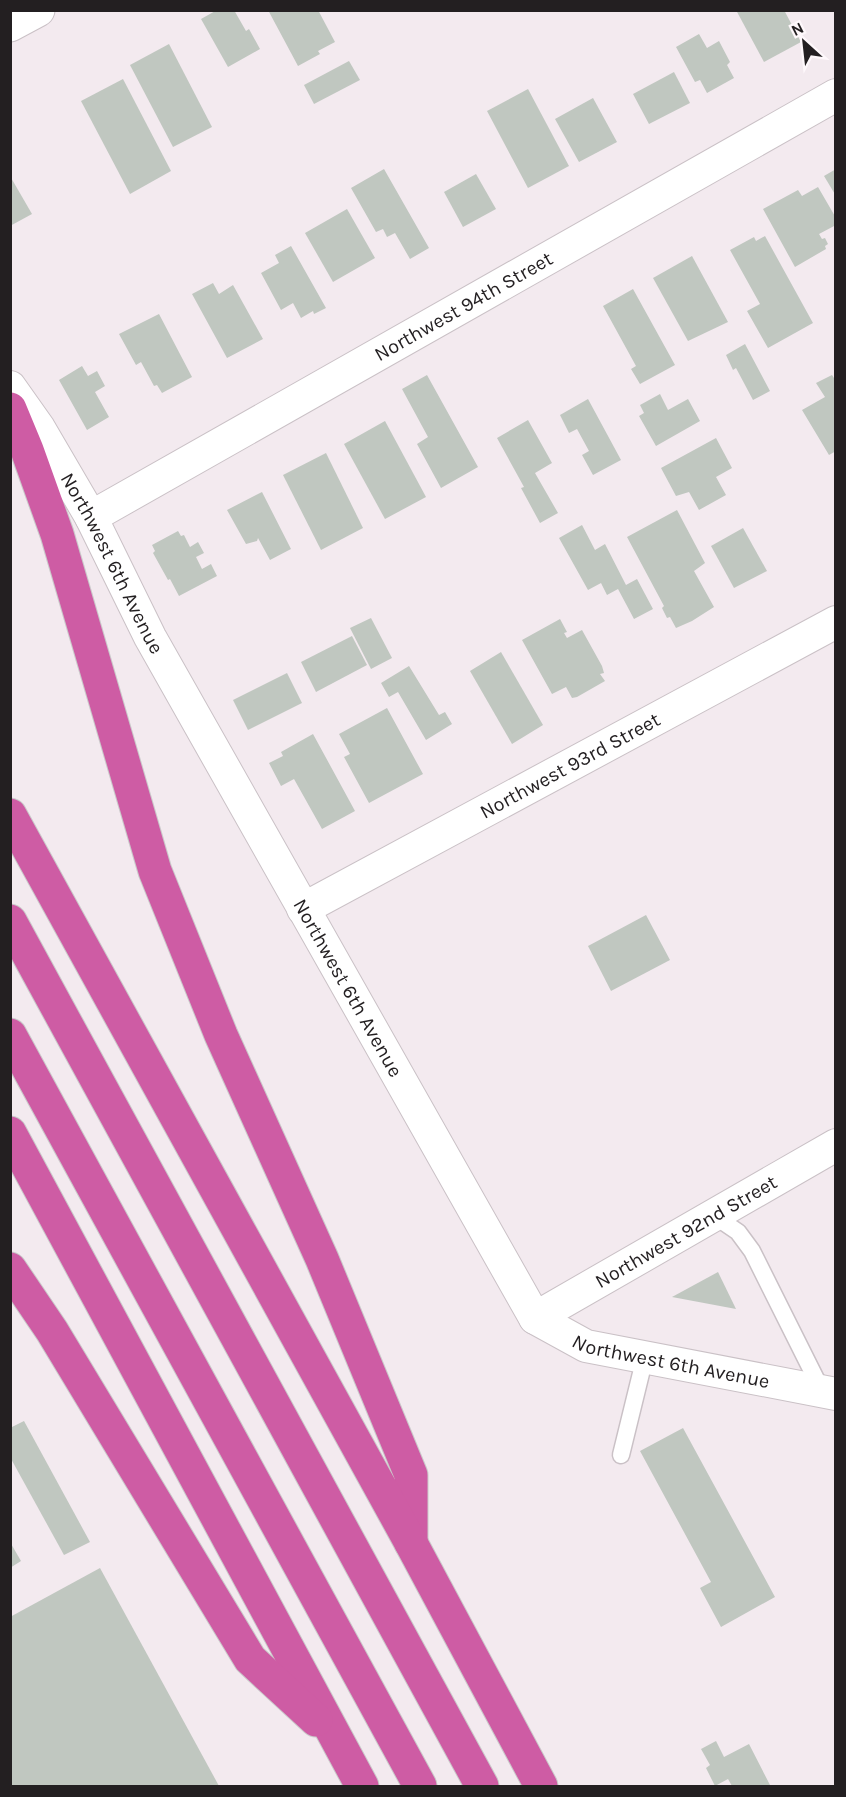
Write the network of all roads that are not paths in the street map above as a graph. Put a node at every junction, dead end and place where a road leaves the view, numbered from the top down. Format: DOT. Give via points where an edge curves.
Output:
graph roads {
  1 [pos="38,10"];
  2 [pos="10,25"];
  3 [pos="836,94"];
  4 [pos="10,387"];
  5 [pos="10,409"];
  6 [pos="91,517"];
  7 [pos="836,622"];
  8 [pos="10,815"];
  9 [pos="303,909"];
  10 [pos="10,921"];
  11 [pos="10,1035"];
  12 [pos="10,1133"];
  13 [pos="836,1145"];
  14 [pos="713,1215"];
  15 [pos="10,1269"];
  16 [pos="535,1318"];
  17 [pos="645,1357"];
  18 [pos="829,1392"];
  19 [pos="621,1455"];
  20 [pos="411,1543"];
  21 [pos="335,1738"];
  22 [pos="362,1786"];
  23 [pos="420,1786"];
  24 [pos="482,1786"];
  25 [pos="541,1786"];
  1 -- 2 [label="main road"];
  3 -- 6 [label="street, Northwest 94th Street"];
  4 -- 6 [label="street, Northwest 6th Avenue"];
  5 -- 20 [label="highway" via="57,534 155,871 221,1035 322,1259 411,1475"];
  6 -- 9 [label="street, Northwest 6th Avenue" via="150,637"];
  7 -- 9 [label="street, Northwest 93rd Street"];
  8 -- 20 [label="highway"];
  9 -- 16 [label="street, Northwest 6th Avenue"];
  10 -- 24 [label="highway"];
  11 -- 23 [label="highway"];
  12 -- 21 [label="highway"];
  13 -- 14 [label="street, Northwest 92nd Street"];
  14 -- 16 [label="street, Northwest 92nd Street"];
  14 -- 18 [label="lane" via="738,1232 752,1251"];
  15 -- 21 [label="highway" via="52,1331 250,1659"];
  16 -- 17 [label="street, Northwest 6th Avenue" via="586,1346"];
  17 -- 18 [label="street, Northwest 6th Avenue"];
  17 -- 19 [label="lane"];
  20 -- 25 [label="highway"];
  21 -- 22 [label="highway"];
}
